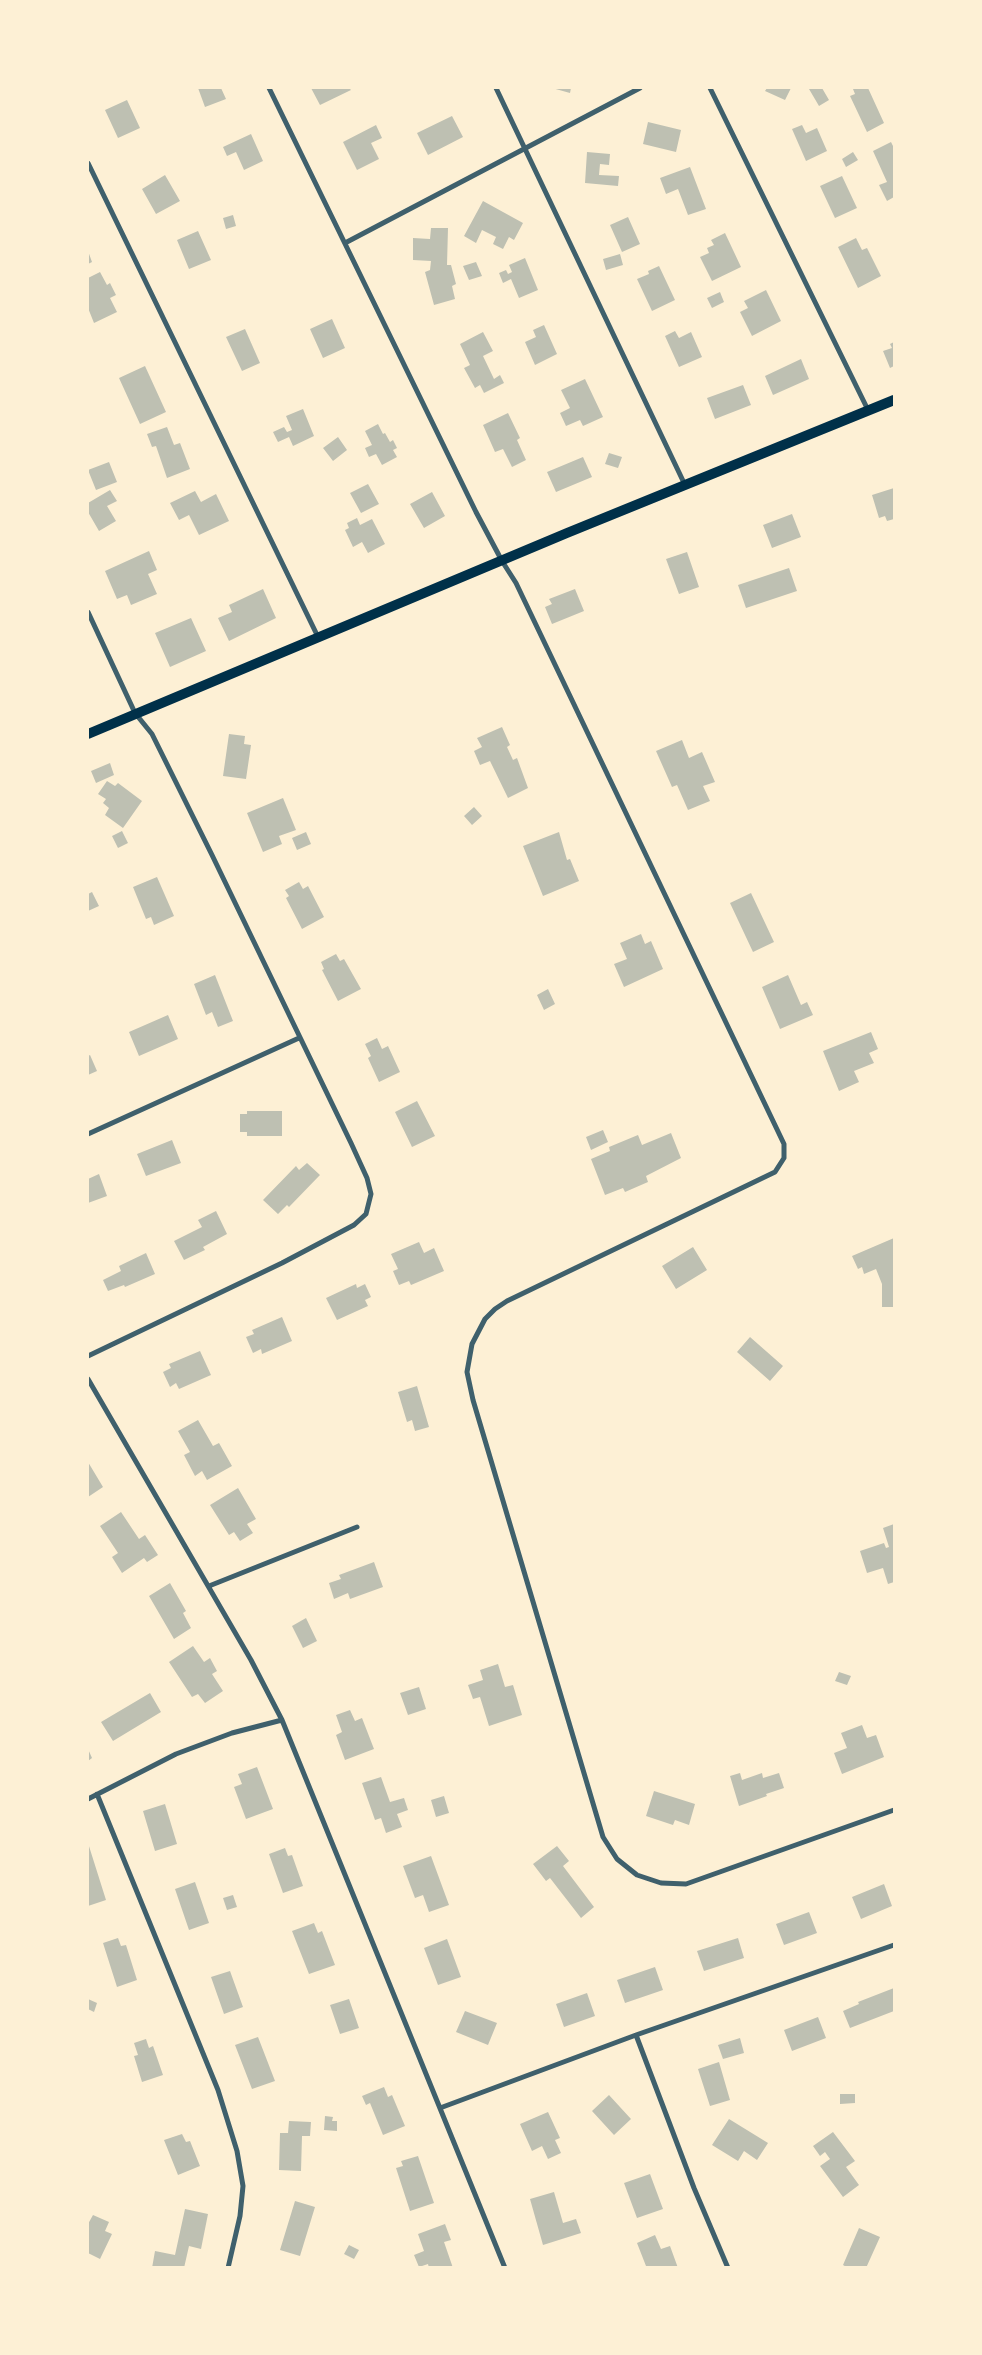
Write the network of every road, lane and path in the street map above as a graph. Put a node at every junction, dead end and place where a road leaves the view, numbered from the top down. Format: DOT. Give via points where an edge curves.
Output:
graph roads {
  1 [pos="269,88"];
  2 [pos="496,88"];
  3 [pos="640,88"];
  4 [pos="710,88"];
  5 [pos="525,149"];
  6 [pos="88,163"];
  7 [pos="345,243"];
  8 [pos="894,400"];
  9 [pos="868,411"];
  10 [pos="685,485"];
  11 [pos="502,561"];
  12 [pos="88,612"];
  13 [pos="319,639"];
  14 [pos="135,713"];
  15 [pos="88,734"];
  16 [pos="299,1038"];
  17 [pos="88,1134"];
  18 [pos="88,1356"];
  19 [pos="88,1379"];
  20 [pos="357,1527"];
  21 [pos="209,1586"];
  22 [pos="282,1720"];
  23 [pos="97,1794"];
  24 [pos="88,1799"];
  25 [pos="894,1810"];
  26 [pos="894,1945"];
  27 [pos="636,2035"];
  28 [pos="440,2108"];
  29 [pos="228,2268"];
  30 [pos="505,2268"];
  31 [pos="728,2268"];
  1 -- 7 [label="street"];
  2 -- 5 [label="street"];
  3 -- 5 [label="street"];
  4 -- 9 [label="street"];
  5 -- 7 [label="street"];
  5 -- 10 [label="street"];
  6 -- 13 [label="street"];
  7 -- 11 [label="street"];
  8 -- 9 [label="main road"];
  9 -- 10 [label="main road"];
  10 -- 11 [label="main road"];
  11 -- 13 [label="main road"];
  11 -- 25 [label="street" via="785,1148 782,1164 771,1175 507,1301 485,1319 472,1344 467,1372 471,1393 599,1826 609,1848 626,1867 648,1880 673,1884 699,1881"];
  12 -- 14 [label="street"];
  13 -- 14 [label="main road"];
  14 -- 15 [label="main road"];
  14 -- 16 [label="street" via="152,734"];
  16 -- 17 [label="street"];
  16 -- 18 [label="street" via="367,1178 370,1194 366,1214 354,1225 282,1263"];
  19 -- 21 [label="street"];
  20 -- 21 [label="street"];
  21 -- 22 [label="street"];
  22 -- 23 [label="street" via="232,1733 176,1754"];
  22 -- 28 [label="street"];
  23 -- 24 [label="street"];
  23 -- 29 [label="street" via="218,2090 238,2150 243,2186"];
  26 -- 27 [label="street"];
  27 -- 28 [label="street"];
  27 -- 31 [label="street"];
  28 -- 30 [label="street"];
}
